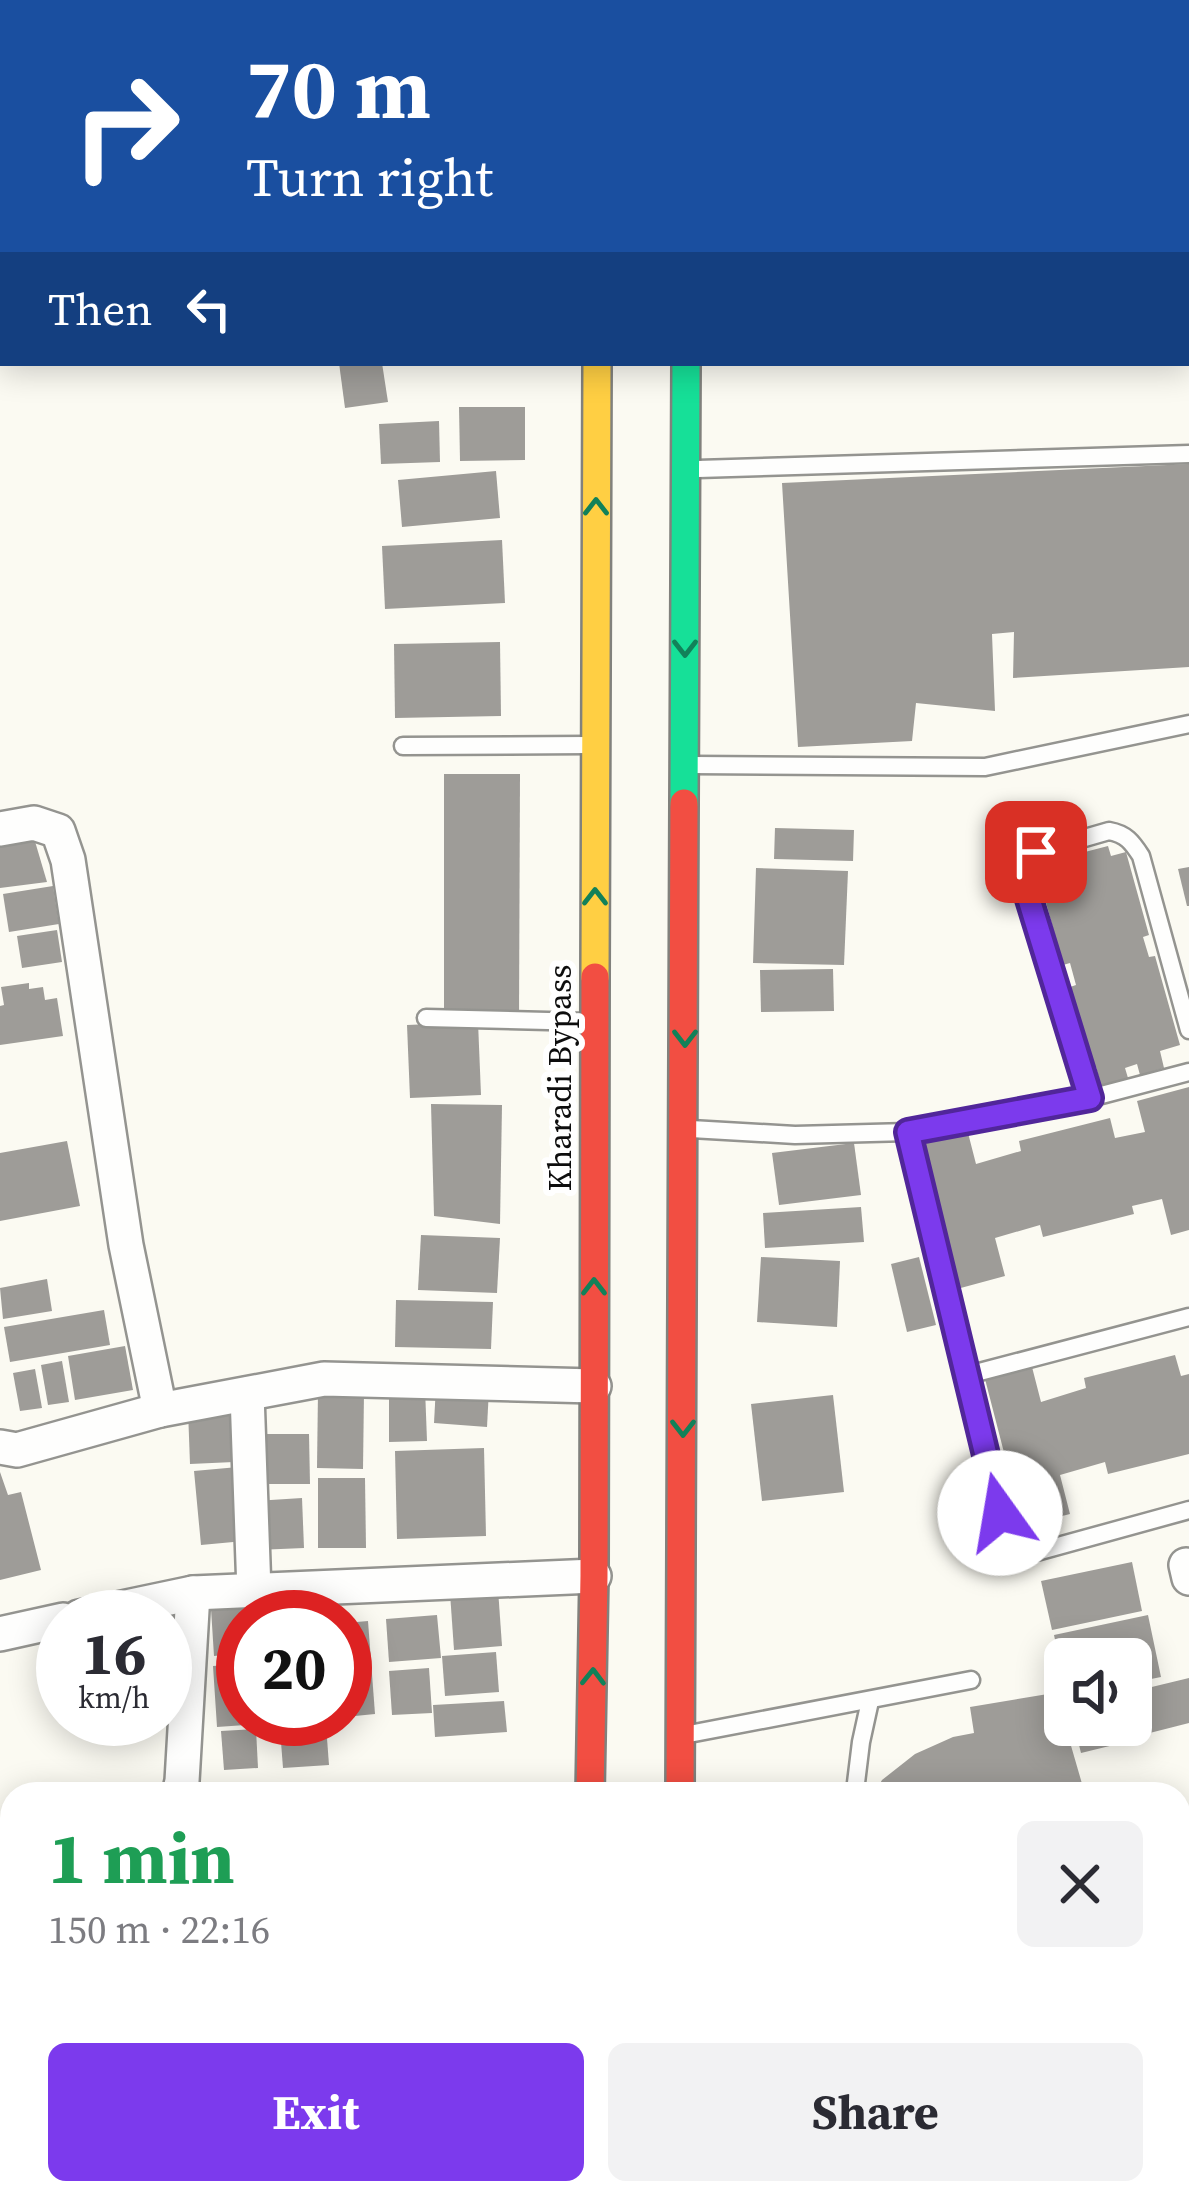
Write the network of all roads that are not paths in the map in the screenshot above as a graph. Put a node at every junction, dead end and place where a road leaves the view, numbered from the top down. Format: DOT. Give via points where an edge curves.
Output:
graph roads {
  1 [pos="596,366"];
  2 [pos="686,366"];
  3 [pos="1189,454"];
  4 [pos="685,470"];
  5 [pos="1189,724"];
  6 [pos="596,745"];
  7 [pos="403,746"];
  8 [pos="685,765"];
  9 [pos="0,830"];
  10 [pos="426,1018"];
  11 [pos="595,1022"];
  12 [pos="1189,1030"];
  13 [pos="1189,1072"];
  14 [pos="1090,1098"];
  15 [pos="685,1129"];
  16 [pos="908,1132"];
  17 [pos="1189,1317"];
  18 [pos="968,1375"];
  19 [pos="594,1386"];
  20 [pos="247,1394"];
  21 [pos="160,1410"];
  22 [pos="0,1447"];
  23 [pos="1189,1510"];
  24 [pos="594,1576"];
  25 [pos="254,1590"];
  26 [pos="277,1590"];
  27 [pos="216,1592"];
  28 [pos="193,1593"];
  29 [pos="36,1626"];
  30 [pos="0,1634"];
  31 [pos="970,1680"];
  32 [pos="870,1701"];
  33 [pos="682,1736"];
  34 [pos="182,1782"];
  35 [pos="590,1782"];
  36 [pos="680,1782"];
  37 [pos="856,1782"];
  6 -- 1 [label="highway, Kharadi Bypass, one-way"];
  2 -- 4 [label="highway"];
  3 -- 4 [label="lane"];
  4 -- 8 [label="highway, one-way"];
  5 -- 8 [label="lane" via="985,767"];
  6 -- 7 [label="lane"];
  11 -- 6 [label="highway, Kharadi Bypass, one-way"];
  8 -- 15 [label="highway, one-way"];
  9 -- 21 [label="street" via="34,823 58,831 68,860"];
  10 -- 11 [label="lane"];
  19 -- 11 [label="highway, Kharadi Bypass, one-way"];
  12 -- 14 [label="lane" via="1142,856 1129,839 1109,831 1036,852 1024,883"];
  13 -- 14 [label="lane"];
  14 -- 16 [label="lane"];
  15 -- 16 [label="lane"];
  15 -- 33 [label="highway, one-way"];
  16 -- 18 [label="lane"];
  17 -- 18 [label="lane"];
  18 -- 23 [label="lane" via="1011,1559"];
  19 -- 20 [label="street" via="324,1379"];
  19 -- 24 [label="highway, Kharadi Bypass"];
  20 -- 21 [label="street"];
  20 -- 25 [label="street"];
  21 -- 22 [label="street" via="17,1450"];
  24 -- 26 [label="street"];
  35 -- 24 [label="highway, Kharadi Bypass, one-way"];
  27 -- 28 [label="street"];
  28 -- 34 [label="street"];
  29 -- 30 [label="street"];
  31 -- 32 [label="lane"];
  32 -- 33 [label="lane"];
  32 -- 37 [label="lane"];
  33 -- 36 [label="highway"];
}
